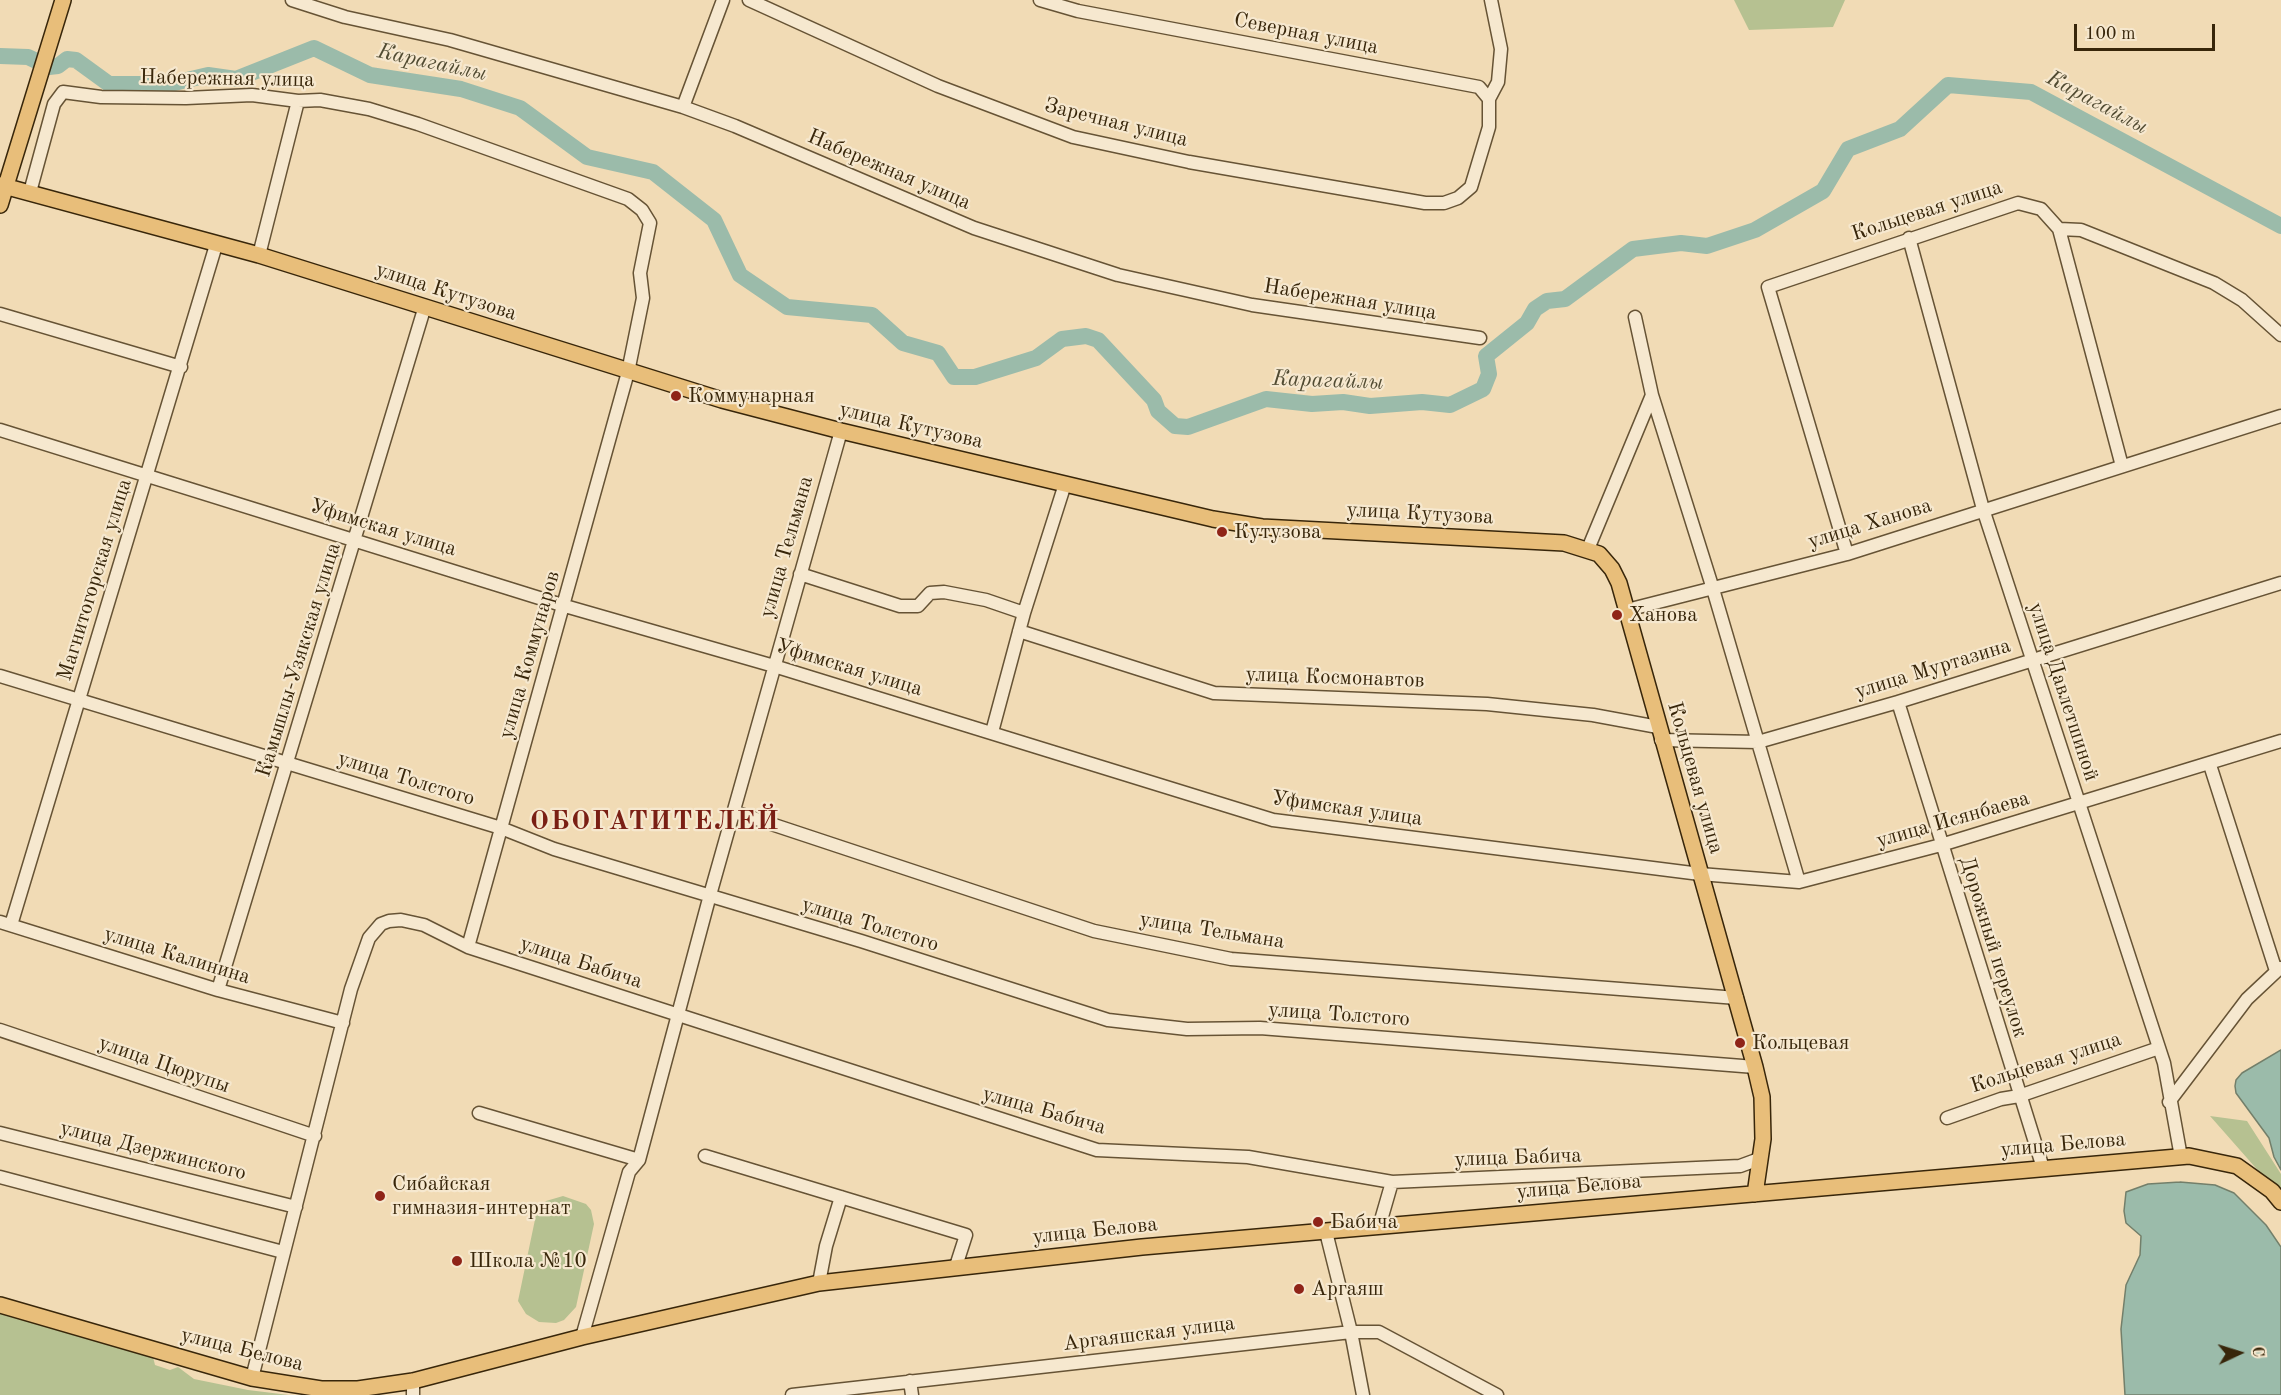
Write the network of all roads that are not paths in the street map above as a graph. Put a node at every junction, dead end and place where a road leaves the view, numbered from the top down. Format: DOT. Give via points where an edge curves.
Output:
graph roads {
  1 [pos="63,0"];
  2 [pos="292,0"];
  3 [pos="723,0"];
  4 [pos="749,0"];
  5 [pos="1040,0"];
  6 [pos="1491,0"];
  7 [pos="1489,99"];
  8 [pos="298,101"];
  9 [pos="683,107"];
  10 [pos="3,185"];
  11 [pos="30,192"];
  12 [pos="0,205"];
  13 [pos="650,223"];
  14 [pos="2059,230"];
  15 [pos="1909,238"];
  16 [pos="216,245"];
  17 [pos="259,255"];
  18 [pos="425,306"];
  19 [pos="0,314"];
  20 [pos="1635,317"];
  21 [pos="2281,335"];
  22 [pos="1480,338"];
  23 [pos="181,367"];
  24 [pos="628,372"];
  25 [pos="1652,395"];
  26 [pos="2281,416"];
  27 [pos="0,430"];
  28 [pos="841,431"];
  29 [pos="2122,466"];
  30 [pos="147,476"];
  31 [pos="1065,484"];
  32 [pos="1983,509"];
  33 [pos="356,539"];
  34 [pos="1588,549"];
  35 [pos="1847,554"];
  36 [pos="800,574"];
  37 [pos="2281,583"];
  38 [pos="1713,589"];
  39 [pos="565,606"];
  40 [pos="1627,610"];
  41 [pos="1024,613"];
  42 [pos="1019,631"];
  43 [pos="2032,659"];
  44 [pos="774,666"];
  45 [pos="0,676"];
  46 [pos="79,701"];
  47 [pos="1898,702"];
  48 [pos="992,732"];
  49 [pos="1659,733"];
  50 [pos="2281,741"];
  51 [pos="1758,742"];
  52 [pos="288,765"];
  53 [pos="2211,765"];
  54 [pos="2078,805"];
  55 [pos="735,812"];
  56 [pos="501,828"];
  57 [pos="1941,845"];
  58 [pos="1700,874"];
  59 [pos="1799,882"];
  60 [pos="710,896"];
  61 [pos="5,924"];
  62 [pos="468,947"];
  63 [pos="2279,969"];
  64 [pos="218,990"];
  65 [pos="1737,998"];
  66 [pos="679,1015"];
  67 [pos="343,1023"];
  68 [pos="0,1030"];
  69 [pos="2159,1048"];
  70 [pos="1755,1067"];
  71 [pos="2019,1096"];
  72 [pos="2169,1102"];
  73 [pos="479,1113"];
  74 [pos="1947,1118"];
  75 [pos="0,1133"];
  76 [pos="315,1136"];
  77 [pos="705,1156"];
  78 [pos="2181,1156"];
  79 [pos="1759,1159"];
  80 [pos="639,1160"];
  81 [pos="2043,1168"];
  82 [pos="0,1177"];
  83 [pos="1392,1182"];
  84 [pos="1755,1194"];
  85 [pos="841,1197"];
  86 [pos="2281,1202"];
  87 [pos="296,1207"];
  88 [pos="1379,1227"];
  89 [pos="1326,1232"];
  90 [pos="283,1252"];
  91 [pos="956,1266"];
  92 [pos="819,1283"];
  93 [pos="0,1305"];
  94 [pos="1351,1332"];
  95 [pos="582,1337"];
  96 [pos="252,1378"];
  97 [pos="910,1381"];
  98 [pos="413,1388"];
  99 [pos="792,1395"];
  100 [pos="912,1395"];
  101 [pos="1363,1395"];
  102 [pos="1497,1395"];
  1 -- 10 [label="main road"];
  2 -- 9 [label="street, Набережная улица" via="345,17 450,40"];
  3 -- 9 [label="street"];
  4 -- 7 [label="street, Заречная улица" via="938,86 1073,137 1189,162 1425,203 1444,203 1471,187 1489,127"];
  5 -- 7 [label="street, Северная улица" via="1077,12 1479,87"];
  6 -- 7 [label="street" via="1501,49 1498,82"];
  8 -- 11 [label="street, Набережная улица" via="252,95 101,97 63,92 54,104"];
  8 -- 13 [label="street, Набережная улица" via="320,100 418,124 628,199"];
  8 -- 17 [label="street"];
  9 -- 22 [label="street, Набережная улица" via="974,228 1118,275 1252,305"];
  10 -- 11 [label="main road, улица Кутузова"];
  10 -- 12 [label="main road"];
  11 -- 16 [label="main road, улица Кутузова"];
  13 -- 24 [label="street, улица Коммунаров" via="640,273 644,298"];
  14 -- 15 [label="street, Кольцевая улица" via="2041,209 2018,203"];
  14 -- 21 [label="street" via="2080,230 2214,283 2242,300"];
  14 -- 29 [label="street"];
  15 -- 32 [label="street, улица Давлетшиной"];
  15 -- 35 [label="street, Кольцевая улица" via="1768,287"];
  16 -- 17 [label="main road, улица Кутузова"];
  16 -- 23 [label="street, Магнитогорская улица"];
  17 -- 18 [label="main road, улица Кутузова"];
  18 -- 24 [label="main road, улица Кутузова"];
  18 -- 33 [label="street, Камышлы-Узякская улица"];
  19 -- 23 [label="street"];
  20 -- 25 [label="street"];
  23 -- 30 [label="street, Магнитогорская улица"];
  24 -- 28 [label="main road, улица Кутузова"];
  24 -- 39 [label="street, улица Коммунаров"];
  25 -- 34 [label="street"];
  25 -- 38 [label="street"];
  26 -- 29 [label="street, улица Ханова"];
  27 -- 30 [label="street, Уфимская улица"];
  28 -- 31 [label="main road, улица Кутузова"];
  28 -- 36 [label="street, улица Тельмана"];
  29 -- 32 [label="street, улица Ханова"];
  30 -- 33 [label="street, Уфимская улица"];
  30 -- 46 [label="street, Магнитогорская улица"];
  31 -- 34 [label="main road, улица Кутузова" via="1262,527 1564,543"];
  31 -- 41 [label="street"];
  32 -- 35 [label="street, улица Ханова"];
  32 -- 43 [label="street, улица Давлетшиной"];
  33 -- 39 [label="street, Уфимская улица"];
  33 -- 52 [label="street, Камышлы-Узякская улица"];
  34 -- 40 [label="main road, Кольцевая улица" via="1599,554 1612,569"];
  35 -- 38 [label="street, улица Ханова"];
  36 -- 41 [label="street" via="900,606 918,606 930,593 944,592"];
  36 -- 44 [label="street, улица Тельмана"];
  37 -- 43 [label="street, улица Муртазина"];
  38 -- 40 [label="street, улица Ханова"];
  38 -- 51 [label="street"];
  39 -- 44 [label="street, Уфимская улица"];
  39 -- 56 [label="street, улица Коммунаров"];
  40 -- 49 [label="main road, Кольцевая улица"];
  41 -- 42 [label="street"];
  42 -- 48 [label="street"];
  42 -- 49 [label="street, улица Космонавтов" via="1214,693 1487,704 1593,716"];
  43 -- 47 [label="street, улица Муртазина"];
  43 -- 54 [label="street, улица Давлетшиной"];
  44 -- 48 [label="street, Уфимская улица"];
  44 -- 55 [label="street, улица Тельмана"];
  45 -- 46 [label="street, улица Толстого"];
  46 -- 52 [label="street, улица Толстого"];
  46 -- 61 [label="street, Магнитогорская улица"];
  47 -- 51 [label="street, улица Муртазина"];
  47 -- 57 [label="street, Дорожный переулок"];
  48 -- 58 [label="street, Уфимская улица" via="1273,820"];
  49 -- 51 [label="street, улица Муртазина"];
  49 -- 58 [label="main road, Кольцевая улица"];
  50 -- 53 [label="street, улица Исянбаева"];
  51 -- 59 [label="street"];
  52 -- 56 [label="street, улица Толстого"];
  52 -- 64 [label="street, Камышлы-Узякская улица"];
  53 -- 54 [label="street, улица Исянбаева"];
  53 -- 63 [label="street"];
  54 -- 57 [label="street, улица Исянбаева"];
  54 -- 69 [label="street, улица Давлетшиной"];
  55 -- 60 [label="street, улица Тельмана"];
  55 -- 65 [label="street, улица Тельмана" via="1094,931 1231,959"];
  56 -- 60 [label="street, улица Толстого" via="554,849"];
  56 -- 62 [label="street, улица Коммунаров"];
  57 -- 59 [label="street, улица Исянбаева"];
  57 -- 71 [label="street, Дорожный переулок"];
  58 -- 59 [label="street, улица Исянбаева"];
  58 -- 65 [label="main road, Кольцевая улица"];
  60 -- 66 [label="street, улица Тельмана"];
  60 -- 70 [label="street, улица Толстого" via="1108,1020 1188,1029 1260,1028"];
  61 -- 64 [label="street, улица Калинина"];
  62 -- 66 [label="street, улица Бабича"];
  62 -- 67 [label="street, улица Бабича" via="424,925 401,920 381,924 369,938"];
  63 -- 72 [label="street" via="2247,999"];
  64 -- 67 [label="street, улица Калинина"];
  65 -- 70 [label="main road, Кольцевая улица"];
  66 -- 80 [label="street"];
  66 -- 83 [label="street, улица Бабича" via="1097,1150 1248,1157"];
  67 -- 76 [label="street"];
  68 -- 76 [label="street, улица Цюрупы"];
  69 -- 71 [label="street, Кольцевая улица"];
  69 -- 72 [label="street, улица Давлетшиной"];
  70 -- 79 [label="main road, Кольцевая улица" via="1762,1097 1763,1139"];
  71 -- 74 [label="street, Кольцевая улица"];
  71 -- 81 [label="street, Дорожный переулок"];
  72 -- 78 [label="street, улица Давлетшиной"];
  73 -- 80 [label="street"];
  75 -- 87 [label="street, улица Дзержинского"];
  76 -- 87 [label="street"];
  77 -- 85 [label="street"];
  78 -- 81 [label="main road, улица Белова"];
  78 -- 86 [label="main road, улица Белова" via="2237,1166"];
  79 -- 83 [label="street, улица Бабича" via="1740,1166"];
  79 -- 84 [label="main road, Кольцевая улица"];
  80 -- 95 [label="street" via="629,1172"];
  81 -- 84 [label="main road, улица Белова"];
  82 -- 90 [label="street"];
  83 -- 88 [label="street"];
  84 -- 88 [label="main road, улица Белова"];
  85 -- 91 [label="street" via="966,1235"];
  85 -- 92 [label="street"];
  87 -- 90 [label="street"];
  88 -- 89 [label="main road, улица Белова"];
  89 -- 91 [label="main road, улица Белова"];
  89 -- 94 [label="street"];
  90 -- 96 [label="street"];
  91 -- 92 [label="main road, улица Белова"];
  92 -- 95 [label="main road, улица Белова"];
  93 -- 96 [label="main road, улица Белова"];
  94 -- 97 [label="street, Аргаяшская улица"];
  94 -- 101 [label="street"];
  94 -- 102 [label="street, Аргаяшская улица" via="1379,1332"];
  95 -- 98 [label="main road, улица Белова"];
  96 -- 98 [label="main road, улица Белова" via="321,1389"];
  97 -- 99 [label="street, Аргаяшская улица"];
  97 -- 100 [label="street"];
}
